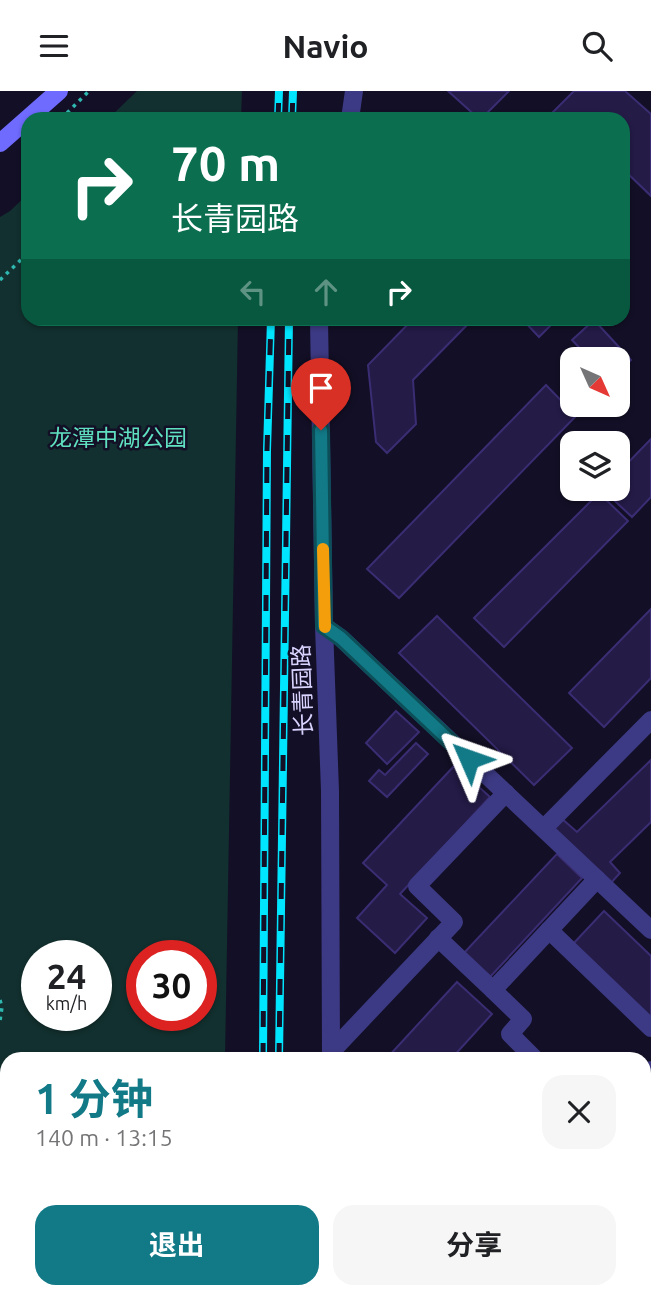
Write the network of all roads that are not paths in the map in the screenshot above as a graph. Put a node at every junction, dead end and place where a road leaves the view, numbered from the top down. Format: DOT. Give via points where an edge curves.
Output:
graph roads {
  1 [pos="59,91"];
  2 [pos="354,91"];
  3 [pos="32,112"];
  4 [pos="350,112"];
  5 [pos="21,120"];
  6 [pos="4,133"];
  7 [pos="319,326"];
  8 [pos="324,626"];
  9 [pos="651,720"];
  10 [pos="506,793"];
  11 [pos="544,828"];
  12 [pos="597,879"];
  13 [pos="549,930"];
  14 [pos="651,930"];
  15 [pos="438,938"];
  16 [pos="493,990"];
  17 [pos="651,1028"];
  18 [pos="331,1052"];
  19 [pos="334,1052"];
  20 [pos="527,1052"];
  1 -- 3 [label="street"];
  2 -- 4 [label="street"];
  5 -- 6 [label="street"];
  7 -- 8 [label="street, 长青园路"];
  8 -- 10 [label="street"];
  8 -- 18 [label="street, 长青园路"];
  9 -- 11 [label="street"];
  10 -- 11 [label="street"];
  10 -- 15 [label="street" via="417,886 454,922"];
  11 -- 12 [label="street"];
  12 -- 13 [label="street"];
  12 -- 14 [label="street"];
  13 -- 16 [label="street"];
  13 -- 17 [label="street"];
  15 -- 16 [label="street"];
  15 -- 19 [label="street"];
  16 -- 20 [label="street" via="523,1019 510,1034"];
}
